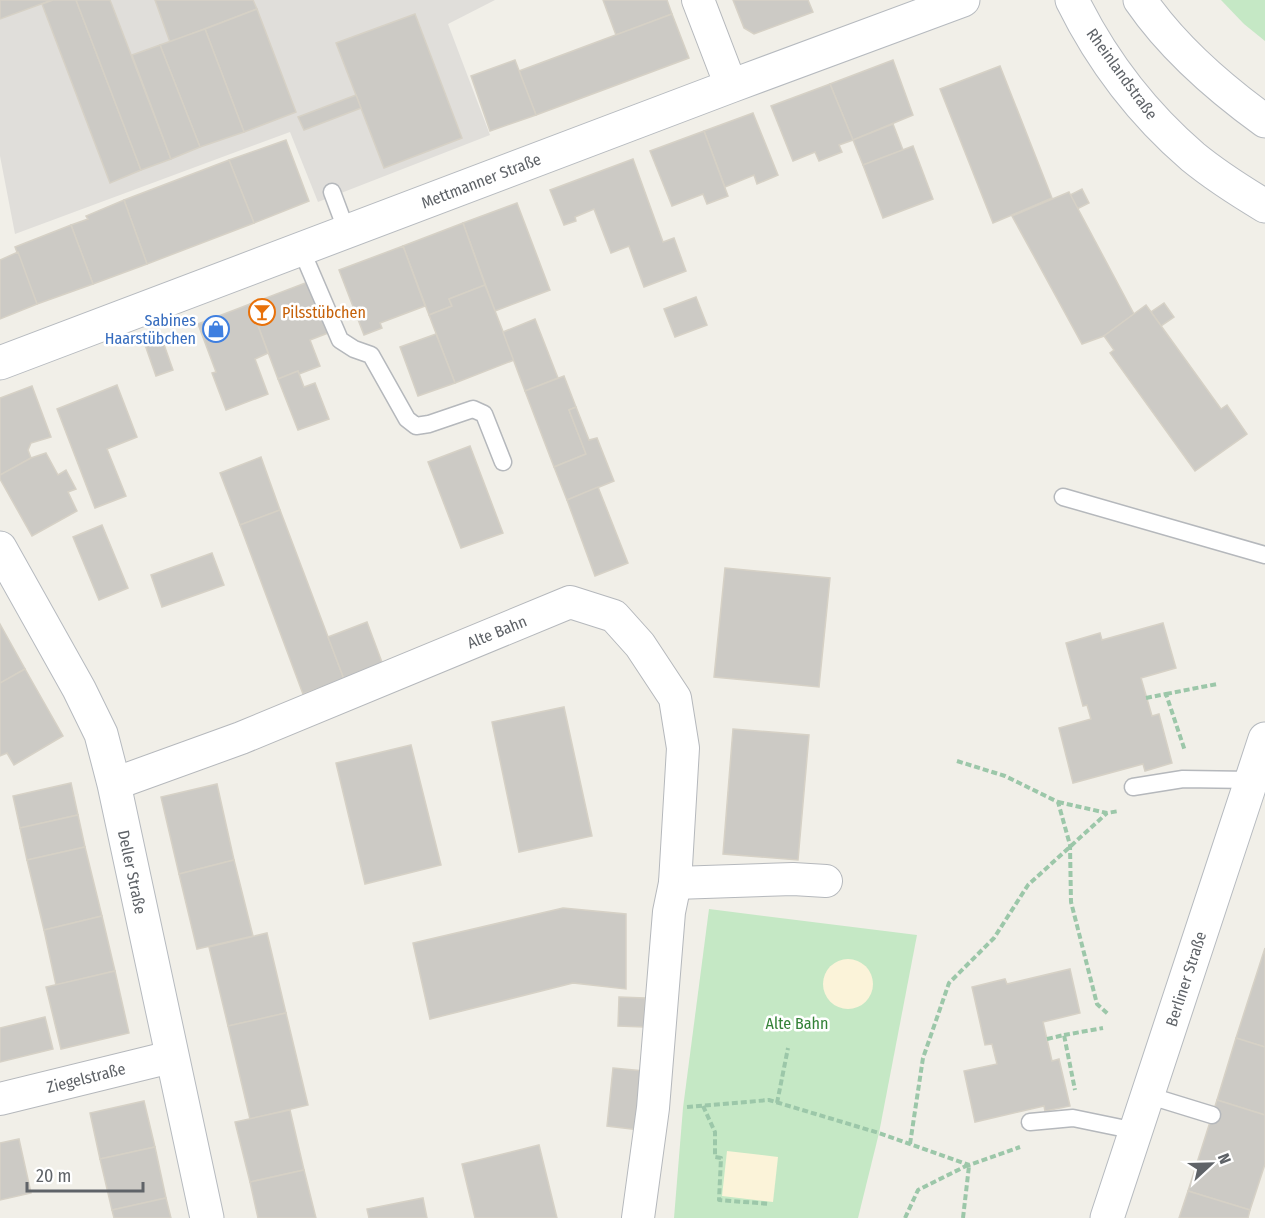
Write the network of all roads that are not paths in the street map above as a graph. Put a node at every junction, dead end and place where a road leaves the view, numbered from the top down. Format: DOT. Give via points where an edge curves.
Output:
graph roads {
  1 [pos="698,0"];
  2 [pos="963,0"];
  3 [pos="1072,0"];
  4 [pos="1140,0"];
  5 [pos="731,86"];
  6 [pos="1265,121"];
  7 [pos="332,192"];
  8 [pos="1265,206"];
  9 [pos="347,232"];
  10 [pos="301,249"];
  11 [pos="0,363"];
  12 [pos="503,462"];
  13 [pos="1063,496"];
  14 [pos="0,548"];
  15 [pos="1265,555"];
  16 [pos="1265,739"];
  17 [pos="1252,780"];
  18 [pos="114,784"];
  19 [pos="1133,787"];
  20 [pos="826,880"];
  21 [pos="675,883"];
  22 [pos="171,1057"];
  23 [pos="1148,1095"];
  24 [pos="0,1099"];
  25 [pos="1212,1114"];
  26 [pos="1030,1122"];
  27 [pos="1136,1131"];
  28 [pos="207,1218"];
  29 [pos="638,1218"];
  30 [pos="1107,1218"];
  1 -- 5 [label="street"];
  2 -- 5 [label="street, Mettmanner Straße"];
  3 -- 8 [label="street, Rheinlandstraße" via="1104,54 1160,126 1194,158"];
  4 -- 6 [label="street" via="1192,60"];
  5 -- 9 [label="street, Mettmanner Straße"];
  7 -- 9 [label="lane"];
  9 -- 10 [label="street, Mettmanner Straße"];
  10 -- 11 [label="street, Mettmanner Straße"];
  10 -- 12 [label="lane" via="340,340 371,356 407,419 416,426 473,409 484,414"];
  13 -- 15 [label="lane"];
  14 -- 18 [label="street, Deller Straße" via="101,734"];
  16 -- 17 [label="street, Berliner Straße"];
  17 -- 19 [label="lane" via="1183,779"];
  17 -- 23 [label="street, Berliner Straße"];
  18 -- 21 [label="street, Alte Bahn" via="241,738 570,603 614,616 640,645 675,698 683,748"];
  18 -- 22 [label="street, Deller Straße"];
  20 -- 21 [label="street"];
  21 -- 29 [label="street, Alte Bahn"];
  22 -- 24 [label="street, Ziegelstraße"];
  22 -- 28 [label="street, Deller Straße"];
  23 -- 25 [label="lane"];
  23 -- 27 [label="street, Berliner Straße"];
  26 -- 27 [label="lane" via="1072,1118"];
  27 -- 30 [label="street, Berliner Straße"];
}
